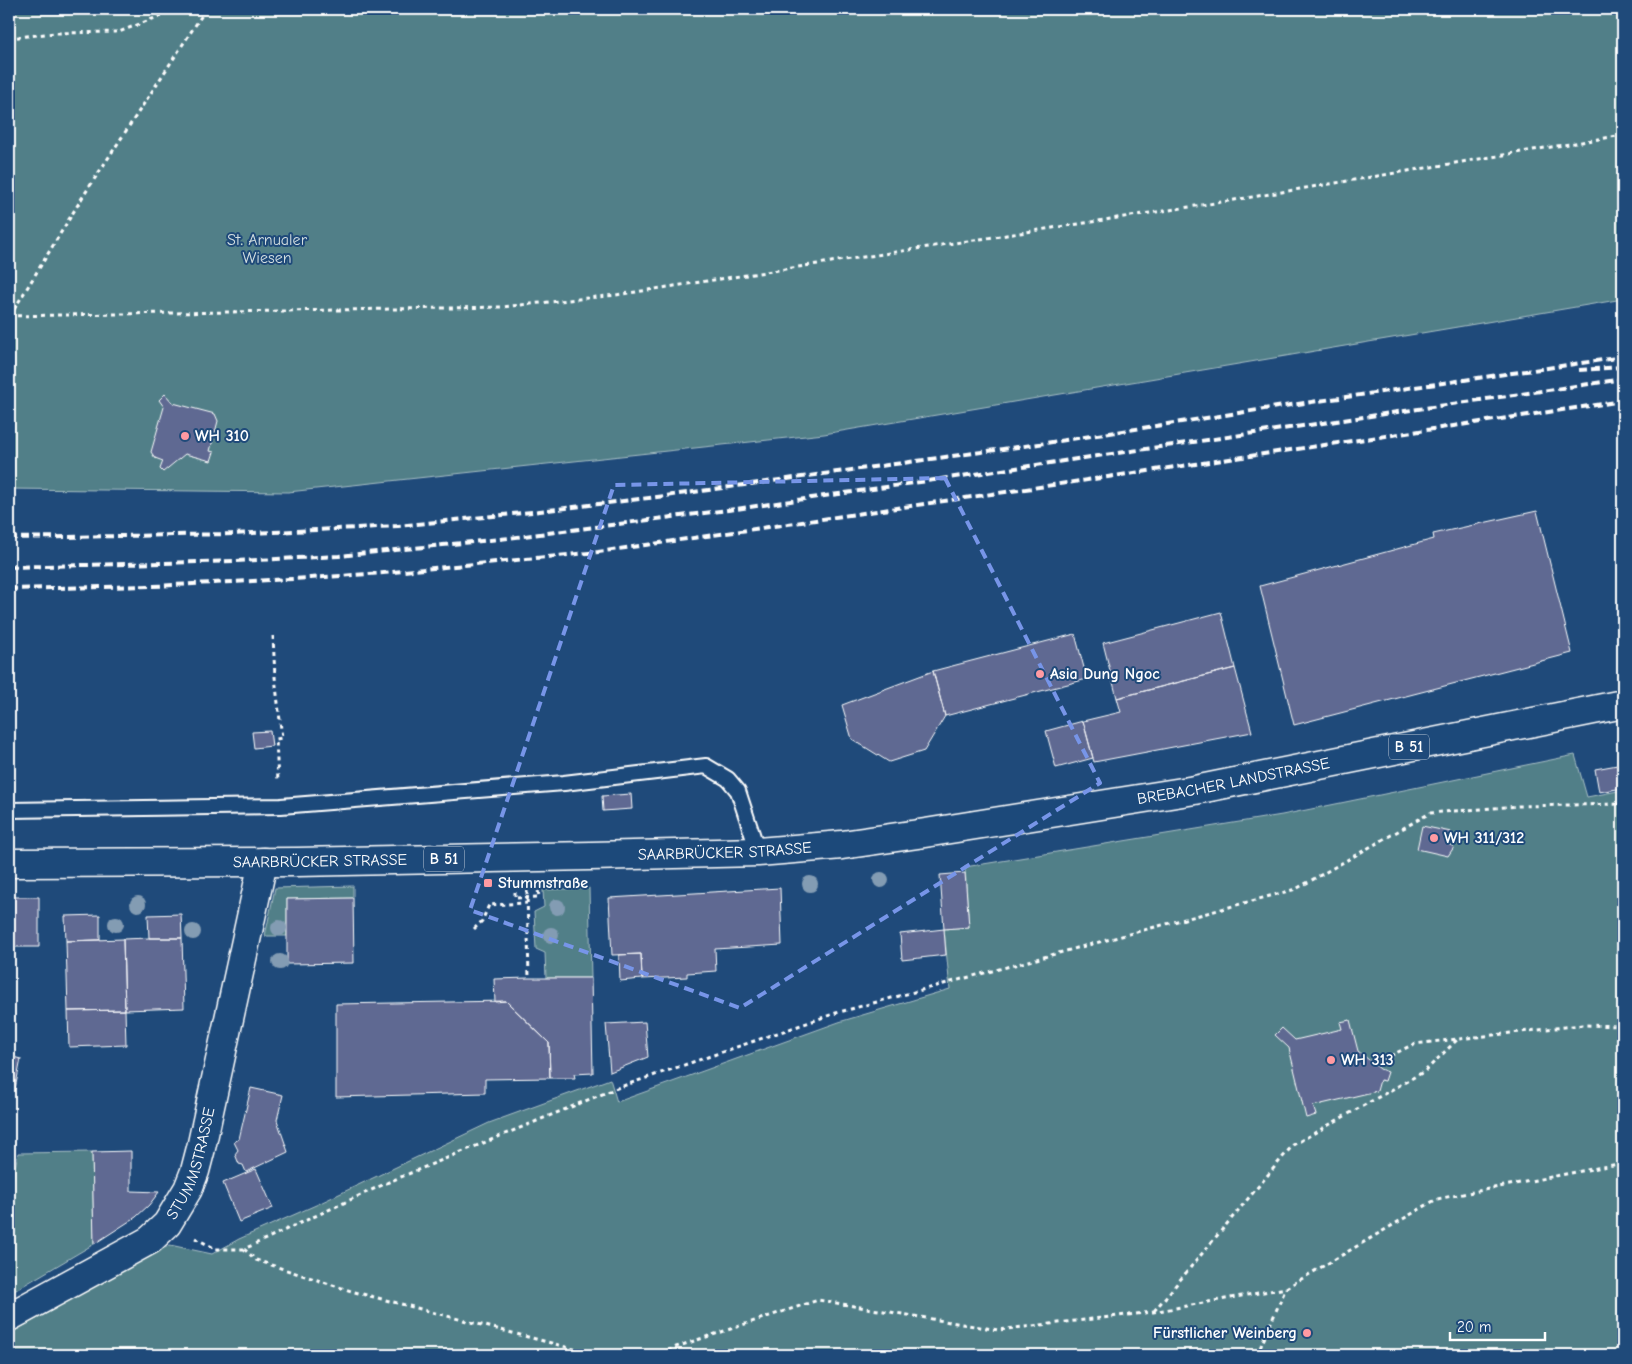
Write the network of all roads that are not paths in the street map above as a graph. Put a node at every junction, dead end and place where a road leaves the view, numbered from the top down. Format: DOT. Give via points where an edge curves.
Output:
graph roads {
  1 [pos="1623,704"];
  2 [pos="9,810"];
  3 [pos="842,845"];
  4 [pos="758,852"];
  5 [pos="263,862"];
  6 [pos="9,863"];
  7 [pos="9,1317"];
  1 -- 3 [label="main road, BREBACHER LANDSTRASSE / B 51" via="1195,790"];
  2 -- 4 [label="lane" via="280,806 564,783 706,766 728,779 738,791"];
  3 -- 4 [label="main road, SAARBRÜCKER STRASSE / B 51"];
  4 -- 5 [label="main road, SAARBRÜCKER STRASSE / B 51"];
  5 -- 6 [label="main road, SAARBRÜCKER STRASSE / B 51"];
  5 -- 7 [label="main road, STUMMSTRASSE" via="201,1148 188,1188 167,1224 150,1240"];
}
